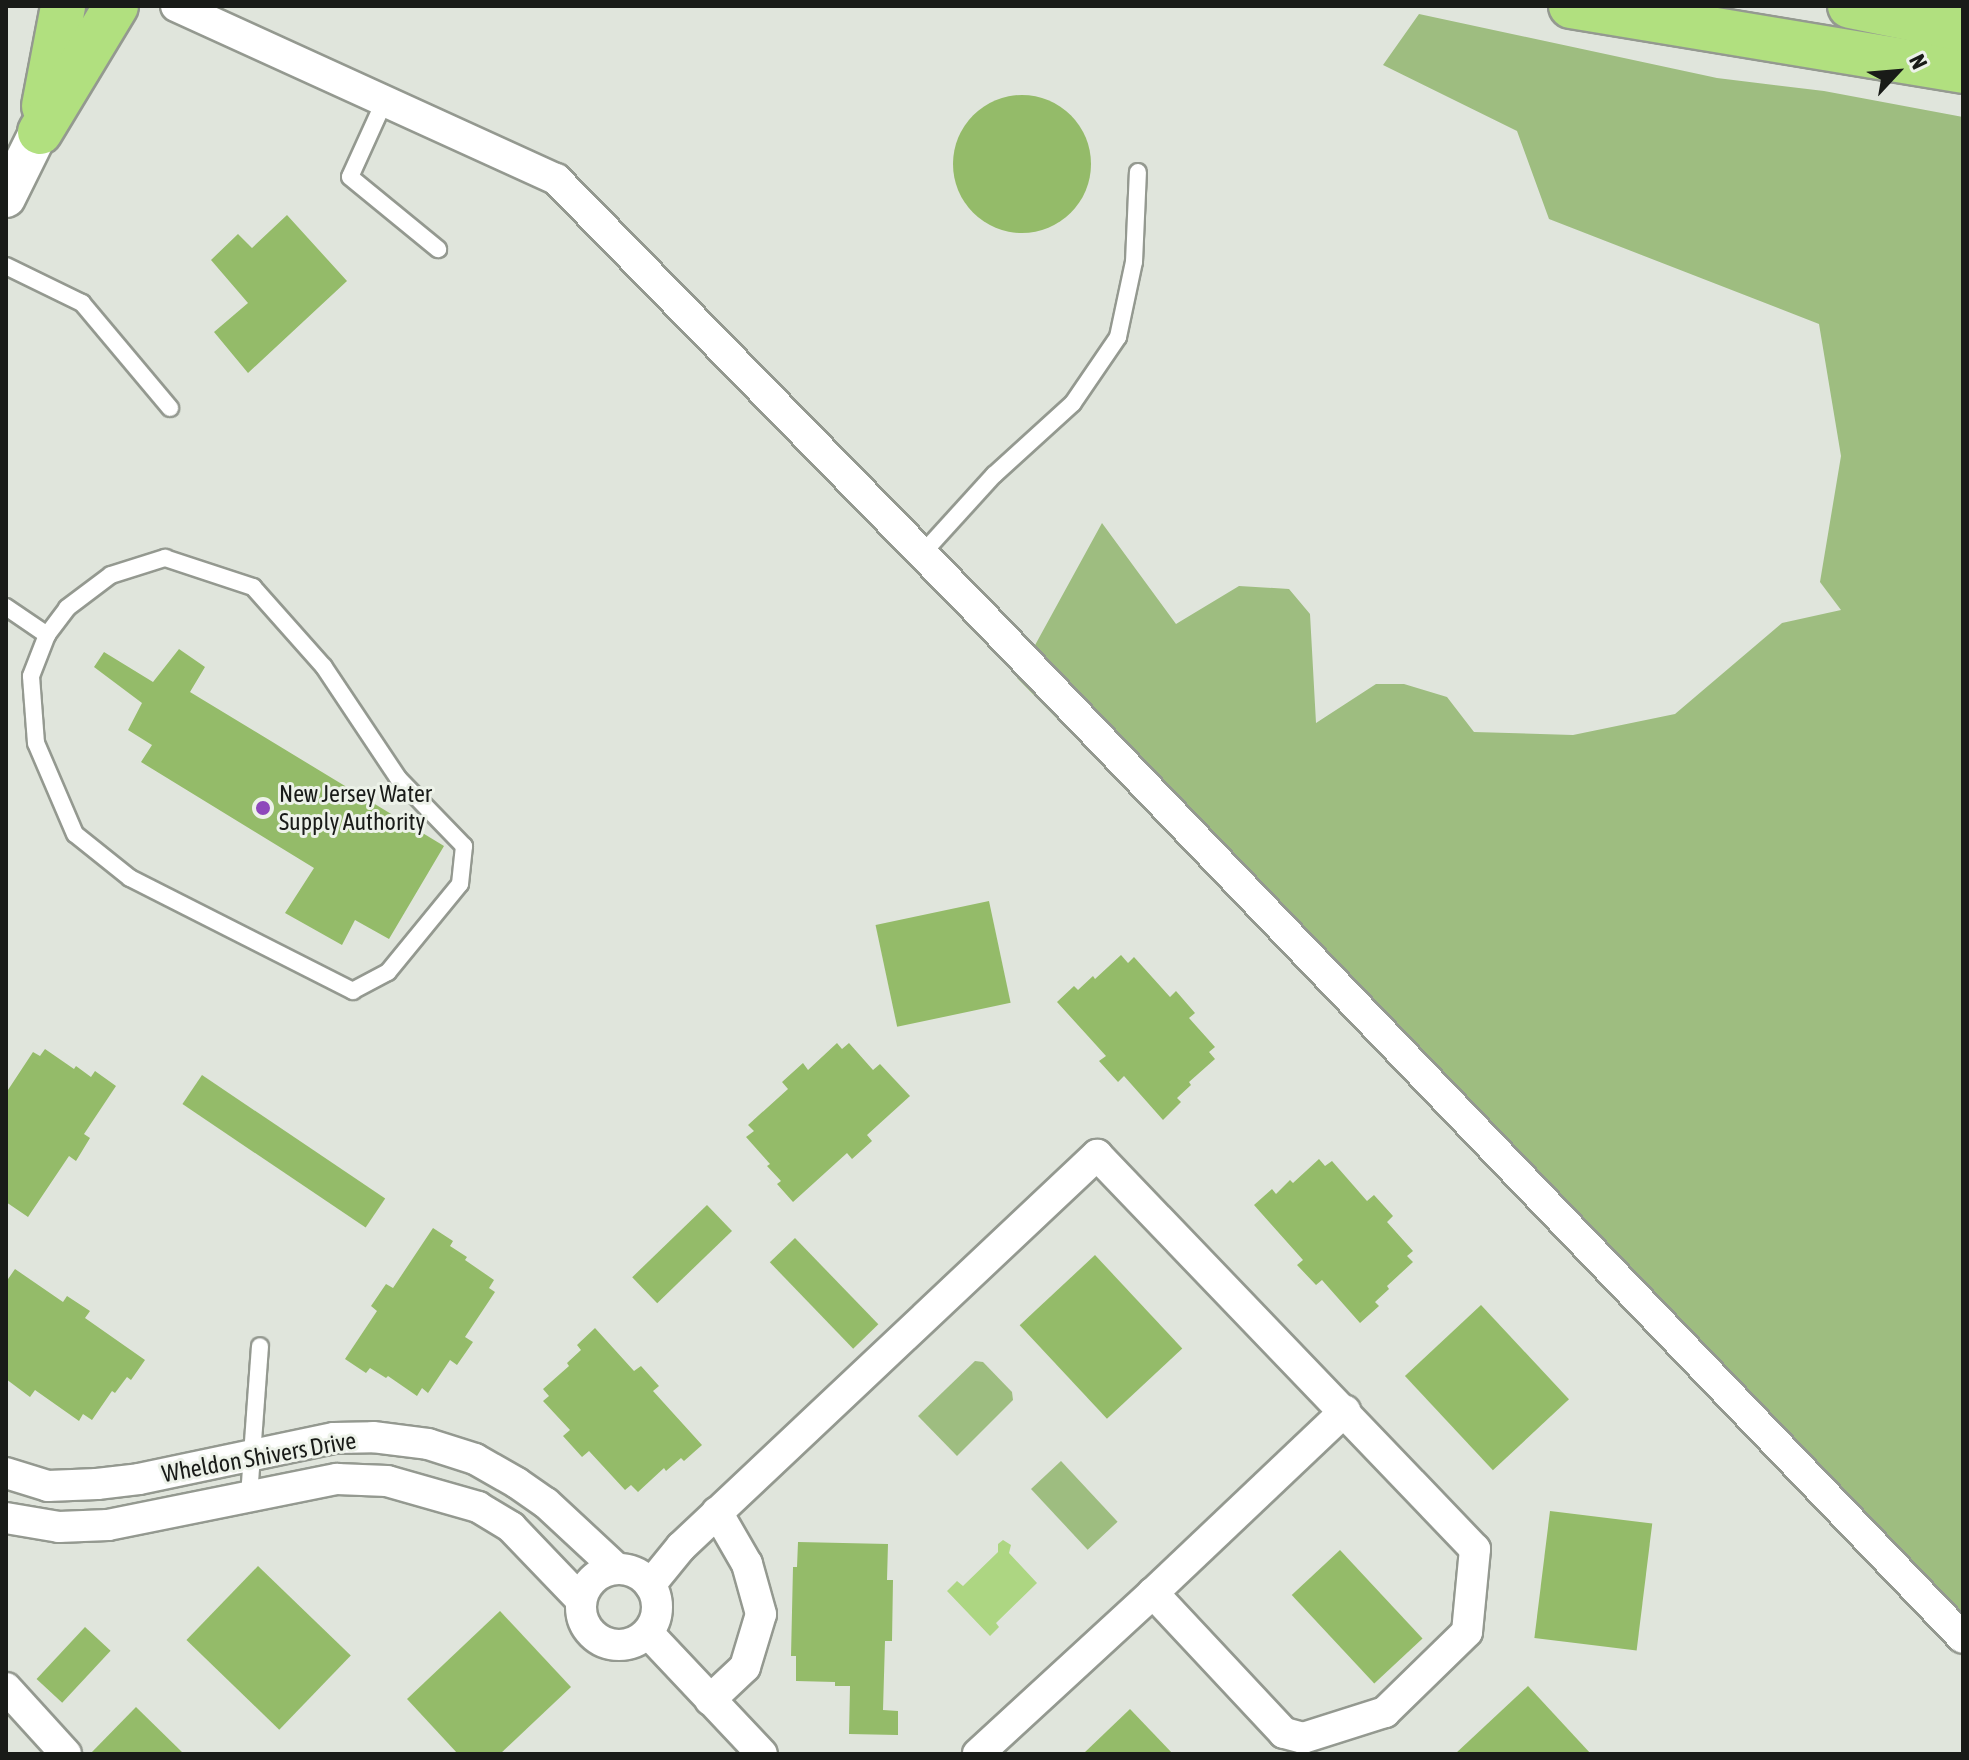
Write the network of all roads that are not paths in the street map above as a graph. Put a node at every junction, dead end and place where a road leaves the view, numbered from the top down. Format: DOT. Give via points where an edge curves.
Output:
graph roads {
  1 [pos="63,6"];
  2 [pos="97,6"];
  3 [pos="116,6"];
  4 [pos="176,6"];
  5 [pos="1571,6"];
  6 [pos="1850,6"];
  7 [pos="1963,29"];
  8 [pos="1963,71"];
  9 [pos="384,102"];
  10 [pos="40,132"];
  11 [pos="1138,172"];
  12 [pos="6,198"];
  13 [pos="438,249"];
  14 [pos="6,266"];
  15 [pos="170,408"];
  16 [pos="922,554"];
  17 [pos="6,607"];
  18 [pos="47,635"];
  19 [pos="260,1346"];
  20 [pos="1345,1411"];
  21 [pos="251,1456"];
  22 [pos="6,1473"];
  23 [pos="249,1496"];
  24 [pos="717,1512"];
  25 [pos="6,1518"];
  26 [pos="617,1569"];
  27 [pos="650,1585"];
  28 [pos="1153,1593"];
  29 [pos="581,1600"];
  30 [pos="648,1633"];
  31 [pos="1963,1638"];
  32 [pos="6,1688"];
  33 [pos="710,1700"];
  34 [pos="747,1750"];
  35 [pos="66,1754"];
  36 [pos="978,1754"];
  1 -- 10 [label="highway"];
  2 -- 10 [label="street"];
  3 -- 10 [label="highway"];
  4 -- 9 [label="street"];
  5 -- 8 [label="highway"];
  6 -- 7 [label="highway"];
  9 -- 13 [label="lane" via="350,177"];
  9 -- 16 [label="street" via="556,179"];
  10 -- 12 [label="street"];
  11 -- 16 [label="lane" via="1134,262 1118,337 1073,403 994,475"];
  14 -- 15 [label="lane" via="82,303"];
  16 -- 31 [label="street"];
  17 -- 18 [label="lane"];
  18 -- 18 [label="lane" via="67,608 111,575 165,558 253,587 324,667 398,778 464,846 460,884 388,972 353,991 130,878 75,834 36,743 31,676"];
  19 -- 21 [label="lane"];
  20 -- 24 [label="street" via="1097,1155"];
  20 -- 28 [label="street"];
  20 -- 28 [label="street" via="1475,1549 1467,1632 1385,1712 1303,1738 1284,1733"];
  21 -- 22 [label="street, Wheldon Shivers Drive" via="97,1484 48,1486"];
  21 -- 23 [label="lane"];
  21 -- 26 [label="street, Wheldon Shivers Drive" via="334,1438 428,1444 475,1459 517,1483"];
  23 -- 25 [label="street, Wheldon Shivers Drive" via="108,1525 59,1527"];
  23 -- 29 [label="street, Wheldon Shivers Drive" via="337,1479 387,1481 433,1492 478,1507 511,1527"];
  24 -- 27 [label="street"];
  24 -- 33 [label="street" via="747,1564 761,1614 745,1667"];
  26 -- 27 [label="street" via="641,1575"];
  26 -- 29 [label="street" via="593,1578"];
  27 -- 30 [label="street" via="657,1609"];
  28 -- 36 [label="street"];
  29 -- 30 [label="street" via="584,1624 602,1642 627,1645"];
  30 -- 33 [label="street"];
  32 -- 35 [label="street"];
  33 -- 34 [label="street"];
}
